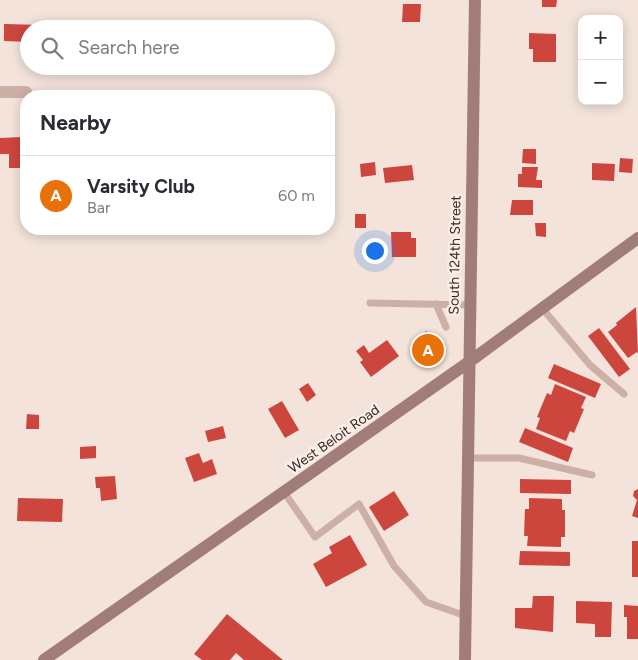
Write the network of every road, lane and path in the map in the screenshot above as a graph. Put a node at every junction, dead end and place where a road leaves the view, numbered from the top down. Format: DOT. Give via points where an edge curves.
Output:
graph roads {
  1 [pos="475,0"];
  2 [pos="0,92"];
  3 [pos="20,92"];
  4 [pos="638,239"];
  5 [pos="370,303"];
  6 [pos="436,304"];
  7 [pos="469,305"];
  8 [pos="542,308"];
  9 [pos="446,328"];
  10 [pos="469,362"];
  11 [pos="624,394"];
  12 [pos="467,458"];
  13 [pos="592,475"];
  14 [pos="284,492"];
  15 [pos="466,616"];
  16 [pos="44,660"];
  17 [pos="465,660"];
  1 -- 7 [label="main road, South 124th Street"];
  2 -- 3 [label="street"];
  4 -- 8 [label="main road, West Beloit Road"];
  5 -- 6 [label="lane"];
  6 -- 7 [label="lane"];
  6 -- 9 [label="lane"];
  7 -- 10 [label="main road, South 124th Street"];
  8 -- 10 [label="main road, West Beloit Road"];
  8 -- 11 [label="lane" via="590,365"];
  10 -- 12 [label="main road, South 124th Street"];
  10 -- 14 [label="main road, West Beloit Road"];
  12 -- 13 [label="lane" via="519,458"];
  12 -- 15 [label="main road, South 124th Street"];
  14 -- 15 [label="lane" via="315,537 359,504 394,566 426,602"];
  14 -- 16 [label="main road, West Beloit Road"];
  15 -- 17 [label="main road, South 124th Street"];
}
